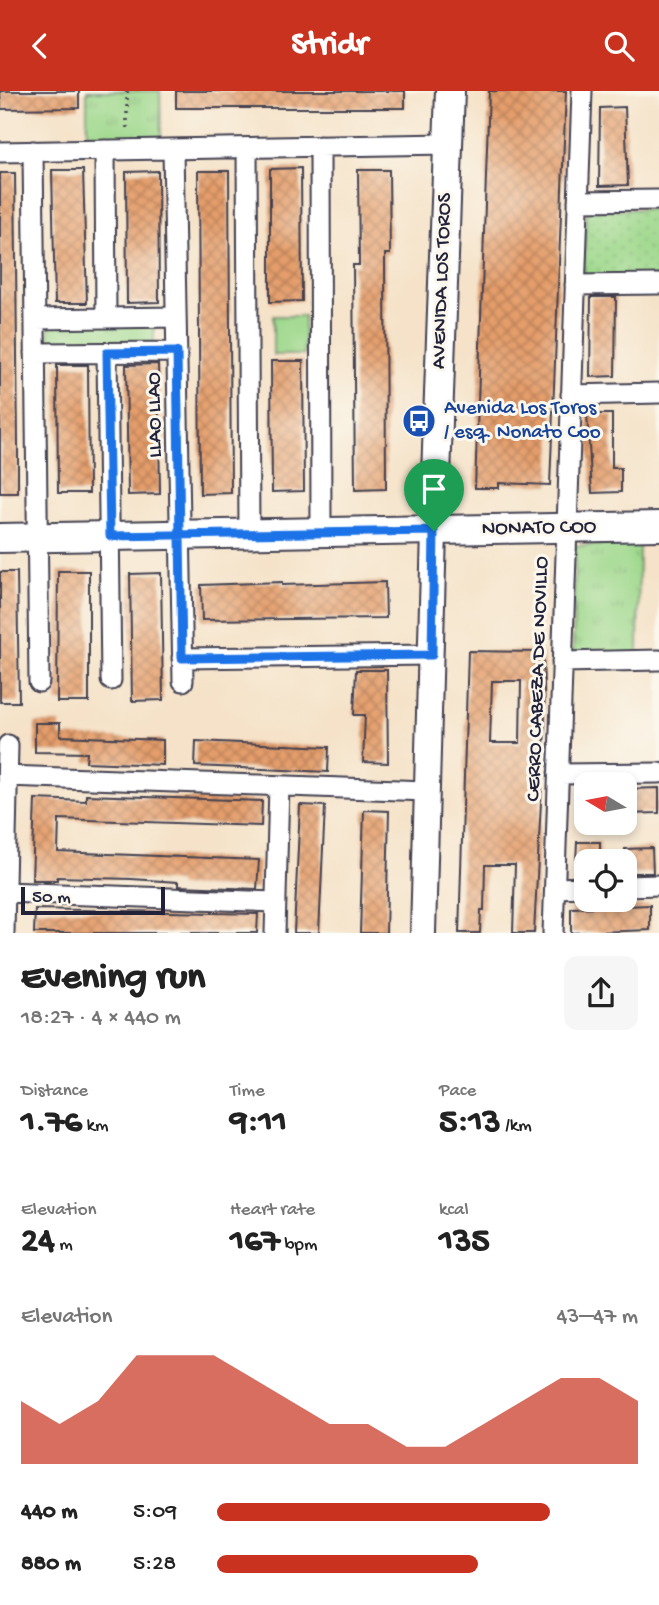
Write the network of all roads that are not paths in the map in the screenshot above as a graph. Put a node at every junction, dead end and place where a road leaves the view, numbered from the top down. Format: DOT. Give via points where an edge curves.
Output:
graph roads {
  1 [pos="450,91"];
  2 [pos="582,91"];
  3 [pos="448,144"];
  4 [pos="320,146"];
  5 [pos="247,148"];
  6 [pos="173,149"];
  7 [pos="106,150"];
  8 [pos="33,151"];
  9 [pos="0,152"];
  10 [pos="659,200"];
  11 [pos="578,201"];
  12 [pos="659,283"];
  13 [pos="575,285"];
  14 [pos="176,317"];
  15 [pos="106,318"];
  16 [pos="35,319"];
  17 [pos="177,352"];
  18 [pos="35,353"];
  19 [pos="107,353"];
  20 [pos="659,393"];
  21 [pos="571,395"];
  22 [pos="659,526"];
  23 [pos="567,528"];
  24 [pos="434,531"];
  25 [pos="321,533"];
  26 [pos="250,534"];
  27 [pos="181,535"];
  28 [pos="110,536"];
  29 [pos="38,537"];
  30 [pos="0,538"];
  31 [pos="432,655"];
  32 [pos="182,658"];
  33 [pos="659,660"];
  34 [pos="562,662"];
  35 [pos="111,680"];
  36 [pos="183,681"];
  37 [pos="39,682"];
  38 [pos="8,745"];
  39 [pos="659,773"];
  40 [pos="558,774"];
  41 [pos="7,776"];
  42 [pos="279,786"];
  43 [pos="428,791"];
  44 [pos="659,885"];
  45 [pos="637,886"];
  46 [pos="574,887"];
  47 [pos="555,888"];
  48 [pos="5,892"];
  49 [pos="276,902"];
  50 [pos="4,933"];
  51 [pos="275,933"];
  52 [pos="423,933"];
  53 [pos="553,933"];
  1 -- 3 [label="main road, AVENIDA LOS TOROS"];
  2 -- 11 [label="street, CERRO CABEZA DE NOVILLO"];
  3 -- 4 [label="street"];
  3 -- 24 [label="main road, AVENIDA LOS TOROS"];
  4 -- 5 [label="street"];
  4 -- 25 [label="street"];
  5 -- 6 [label="street"];
  5 -- 26 [label="street"];
  6 -- 7 [label="street"];
  6 -- 14 [label="street, LLAO LLAO"];
  7 -- 8 [label="street"];
  7 -- 15 [label="street"];
  8 -- 9 [label="street"];
  8 -- 16 [label="street"];
  10 -- 11 [label="street"];
  11 -- 13 [label="street, CERRO CABEZA DE NOVILLO"];
  12 -- 13 [label="street"];
  13 -- 21 [label="street, CERRO CABEZA DE NOVILLO"];
  14 -- 15 [label="street"];
  14 -- 17 [label="street, LLAO LLAO"];
  15 -- 16 [label="street"];
  16 -- 18 [label="street"];
  17 -- 19 [label="street"];
  17 -- 27 [label="street, LLAO LLAO"];
  18 -- 19 [label="street"];
  18 -- 29 [label="street"];
  19 -- 28 [label="street"];
  20 -- 21 [label="street"];
  21 -- 23 [label="street, CERRO CABEZA DE NOVILLO"];
  22 -- 23 [label="main road, NONATO COO"];
  23 -- 24 [label="main road, NONATO COO"];
  23 -- 34 [label="street, CERRO CABEZA DE NOVILLO"];
  24 -- 25 [label="main road, NONATO COO"];
  24 -- 31 [label="street, AVENIDA LOS TOROS"];
  25 -- 26 [label="main road, NONATO COO"];
  26 -- 27 [label="main road, NONATO COO"];
  27 -- 28 [label="main road, NONATO COO"];
  27 -- 32 [label="street, LLAO LLAO"];
  28 -- 29 [label="main road, NONATO COO"];
  28 -- 35 [label="street"];
  29 -- 30 [label="main road, NONATO COO"];
  29 -- 37 [label="street"];
  31 -- 32 [label="street"];
  31 -- 43 [label="street, AVENIDA LOS TOROS"];
  32 -- 36 [label="street, LLAO LLAO"];
  33 -- 34 [label="street"];
  34 -- 40 [label="street, CERRO CABEZA DE NOVILLO"];
  38 -- 41 [label="street"];
  39 -- 40 [label="street"];
  40 -- 47 [label="street, CERRO CABEZA DE NOVILLO"];
  41 -- 42 [label="street"];
  41 -- 48 [label="street"];
  42 -- 43 [label="street"];
  42 -- 49 [label="street"];
  43 -- 52 [label="street, AVENIDA LOS TOROS"];
  44 -- 45 [label="street"];
  46 -- 47 [label="street"];
  47 -- 53 [label="street, CERRO CABEZA DE NOVILLO"];
  48 -- 49 [label="street"];
  48 -- 50 [label="street"];
  49 -- 51 [label="street"];
}
